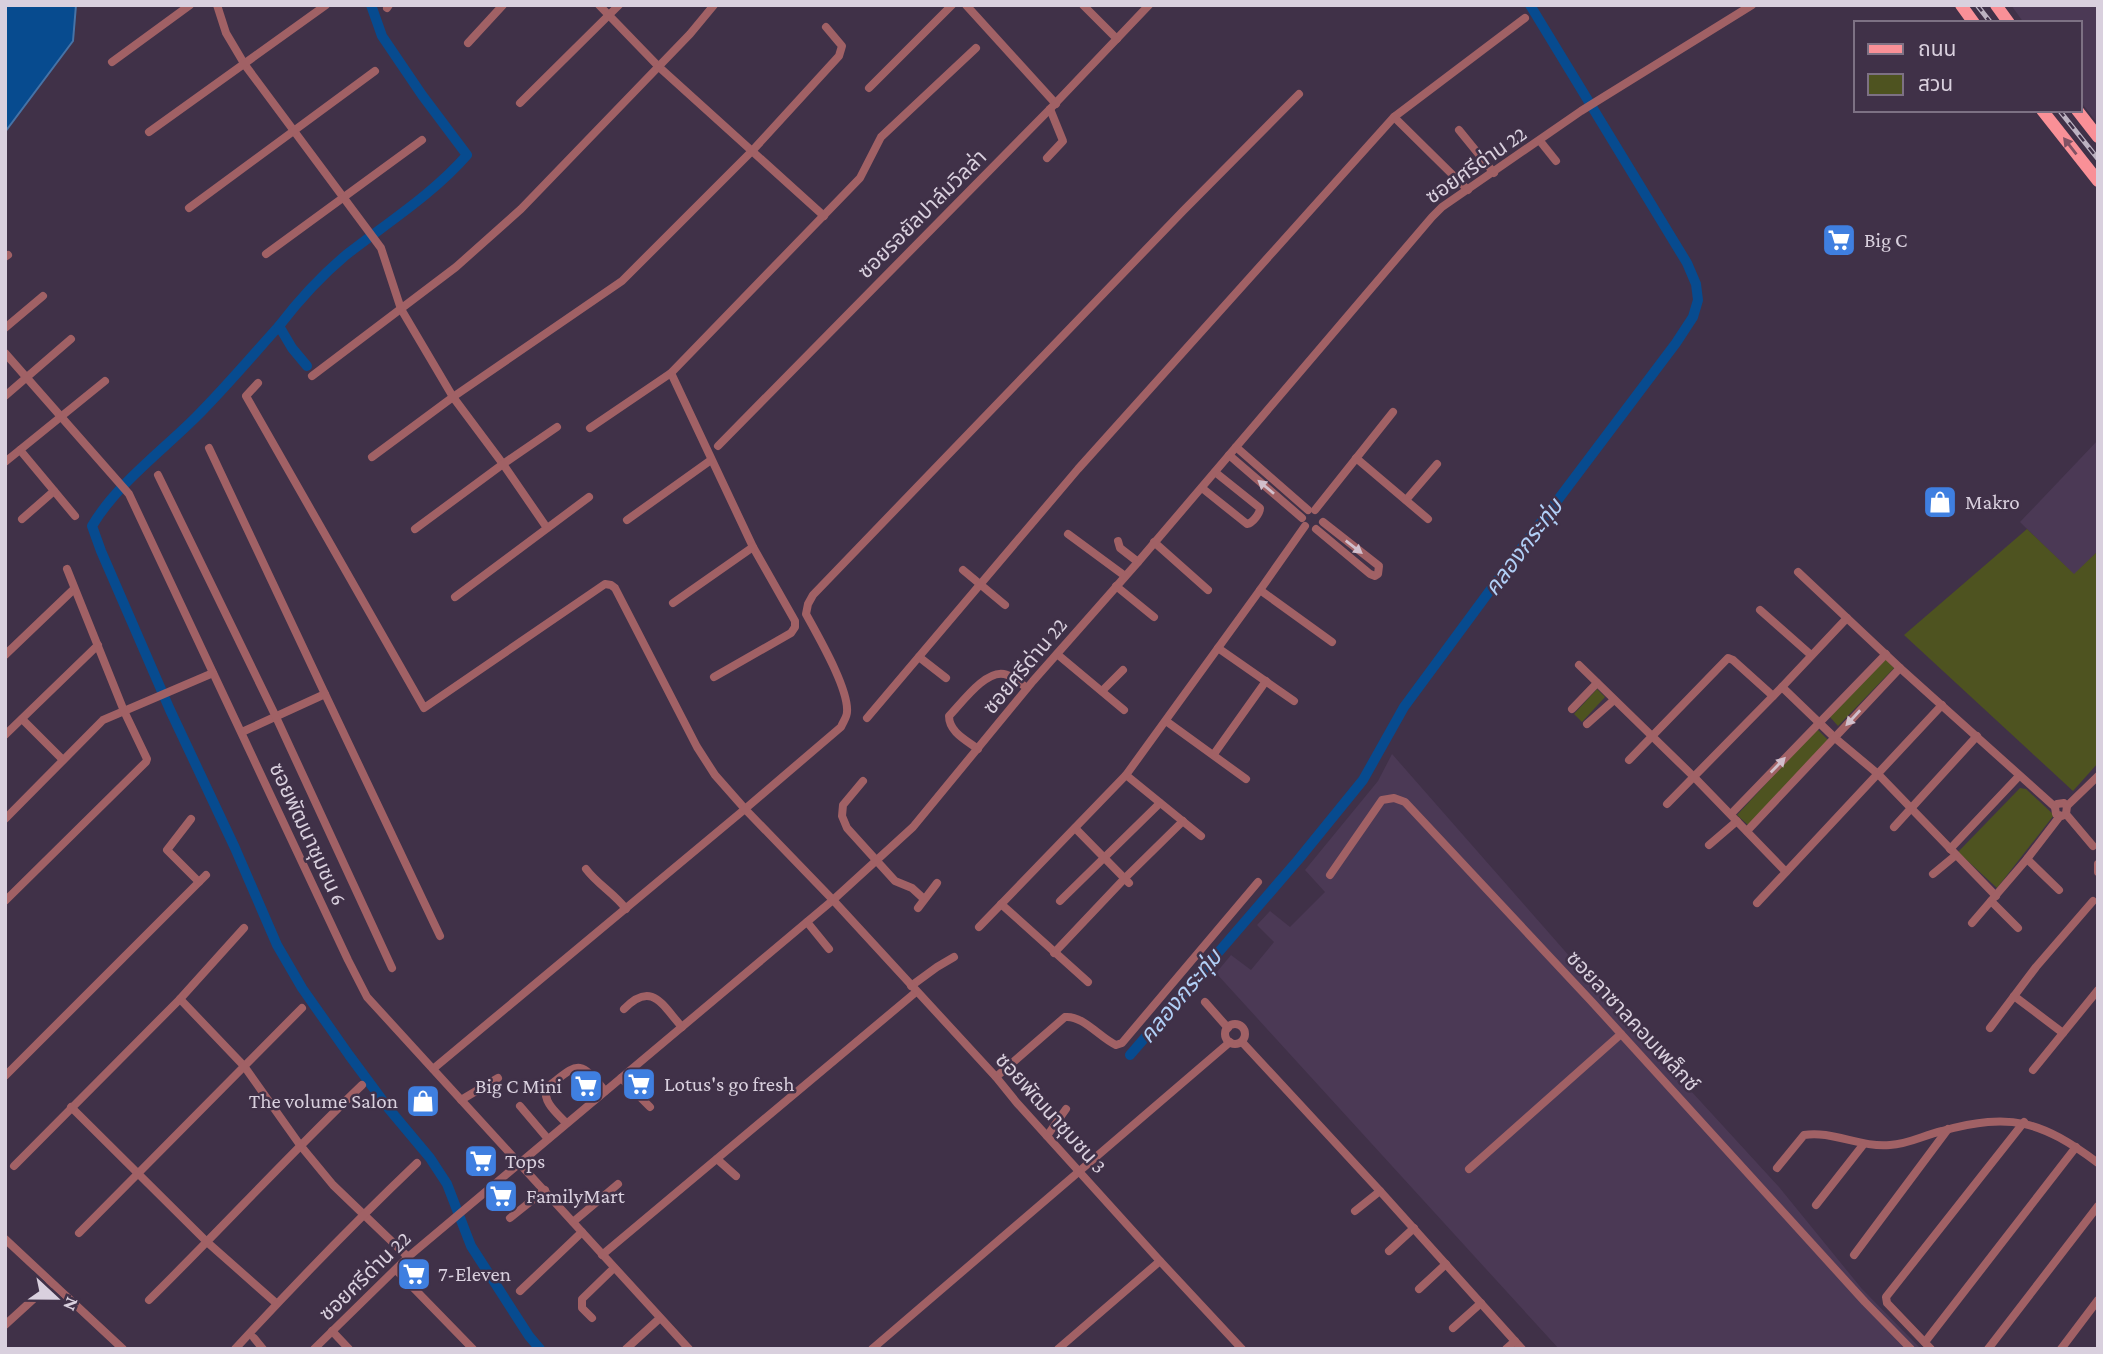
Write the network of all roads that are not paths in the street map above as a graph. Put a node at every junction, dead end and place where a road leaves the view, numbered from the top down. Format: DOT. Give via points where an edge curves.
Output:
graph roads {
  1 [pos="190,5"];
  2 [pos="217,5"];
  3 [pos="326,5"];
  4 [pos="503,5"];
  5 [pos="599,5"];
  6 [pos="619,5"];
  7 [pos="714,5"];
  8 [pos="952,5"];
  9 [pos="966,5"];
  10 [pos="1083,5"];
  11 [pos="1149,5"];
  12 [pos="1752,5"];
  13 [pos="1961,5"];
  14 [pos="1996,5"];
  15 [pos="609,15"];
  16 [pos="1525,18"];
  17 [pos="1973,21"];
  18 [pos="2008,21"];
  19 [pos="826,27"];
  20 [pos="1117,39"];
  21 [pos="468,43"];
  22 [pos="976,48"];
  23 [pos="112,62"];
  24 [pos="245,65"];
  25 [pos="659,67"];
  26 [pos="375,71"];
  27 [pos="869,88"];
  28 [pos="1299,94"];
  29 [pos="520,103"];
  30 [pos="1053,106"];
  31 [pos="2044,112"];
  32 [pos="2079,112"];
  33 [pos="1394,117"];
  34 [pos="1459,130"];
  35 [pos="294,131"];
  36 [pos="149,132"];
  37 [pos="2098,136"];
  38 [pos="422,140"];
  39 [pos="1540,141"];
  40 [pos="753,150"];
  41 [pos="1048,159"];
  42 [pos="1556,161"];
  43 [pos="1494,173"];
  44 [pos="2098,181"];
  45 [pos="1468,190"];
  46 [pos="342,197"];
  47 [pos="189,208"];
  48 [pos="824,216"];
  49 [pos="266,254"];
  50 [pos="43,296"];
  51 [pos="401,309"];
  52 [pos="5,328"];
  53 [pos="71,339"];
  54 [pos="5,353"];
  55 [pos="671,373"];
  56 [pos="312,376"];
  57 [pos="27,378"];
  58 [pos="104,381"];
  59 [pos="258,383"];
  60 [pos="5,396"];
  61 [pos="453,397"];
  62 [pos="1393,412"];
  63 [pos="60,417"];
  64 [pos="557,427"];
  65 [pos="590,428"];
  66 [pos="718,446"];
  67 [pos="1236,447"];
  68 [pos="209,448"];
  69 [pos="20,450"];
  70 [pos="1229,456"];
  71 [pos="372,457"];
  72 [pos="1356,458"];
  73 [pos="711,460"];
  74 [pos="5,462"];
  75 [pos="503,464"];
  76 [pos="1437,464"];
  77 [pos="1215,472"];
  78 [pos="158,475"];
  79 [pos="1202,488"];
  80 [pos="54,491"];
  81 [pos="589,497"];
  82 [pos="1406,500"];
  83 [pos="1312,510"];
  84 [pos="75,516"];
  85 [pos="22,519"];
  86 [pos="1428,519"];
  87 [pos="627,520"];
  88 [pos="1304,522"];
  89 [pos="1323,522"];
  90 [pos="547,527"];
  91 [pos="415,529"];
  92 [pos="1316,529"];
  93 [pos="1068,534"];
  94 [pos="1118,541"];
  95 [pos="1154,542"];
  96 [pos="753,547"];
  97 [pos="1138,562"];
  98 [pos="67,569"];
  99 [pos="963,570"];
  100 [pos="1798,572"];
  101 [pos="1125,576"];
  102 [pos="980,584"];
  103 [pos="1116,586"];
  104 [pos="74,589"];
  105 [pos="1208,590"];
  106 [pos="1260,590"];
  107 [pos="455,597"];
  108 [pos="673,603"];
  109 [pos="1005,605"];
  110 [pos="1760,610"];
  111 [pos="1154,617"];
  112 [pos="1847,618"];
  113 [pos="1332,642"];
  114 [pos="98,645"];
  115 [pos="1218,648"];
  116 [pos="5,654"];
  117 [pos="1057,654"];
  118 [pos="1885,654"];
  119 [pos="1811,656"];
  120 [pos="919,657"];
  121 [pos="1579,665"];
  122 [pos="1900,668"];
  123 [pos="1123,670"];
  124 [pos="213,673"];
  125 [pos="714,677"];
  126 [pos="946,678"];
  127 [pos="1266,681"];
  128 [pos="1597,683"];
  129 [pos="1782,687"];
  130 [pos="1027,688"];
  131 [pos="1102,691"];
  132 [pos="324,694"];
  133 [pos="1773,696"];
  134 [pos="1614,700"];
  135 [pos="1294,701"];
  136 [pos="1942,705"];
  137 [pos="1572,709"];
  138 [pos="1124,710"];
  139 [pos="124,711"];
  140 [pos="276,717"];
  141 [pos="867,718"];
  142 [pos="22,719"];
  143 [pos="1166,721"];
  144 [pos="1819,723"];
  145 [pos="1587,724"];
  146 [pos="242,732"];
  147 [pos="5,735"];
  148 [pos="1977,736"];
  149 [pos="1652,737"];
  150 [pos="1835,738"];
  151 [pos="978,749"];
  152 [pos="1214,754"];
  153 [pos="63,760"];
  154 [pos="1629,760"];
  155 [pos="1878,774"];
  156 [pos="1126,775"];
  157 [pos="2019,776"];
  158 [pos="2098,776"];
  159 [pos="1695,778"];
  160 [pos="1246,779"];
  161 [pos="863,781"];
  162 [pos="1160,803"];
  163 [pos="1667,804"];
  164 [pos="1911,808"];
  165 [pos="745,809"];
  166 [pos="2065,812"];
  167 [pos="1734,817"];
  168 [pos="5,819"];
  169 [pos="191,819"];
  170 [pos="1183,821"];
  171 [pos="1894,827"];
  172 [pos="1076,828"];
  173 [pos="1747,831"];
  174 [pos="1201,836"];
  175 [pos="1709,845"];
  176 [pos="2093,845"];
  177 [pos="1953,852"];
  178 [pos="1104,858"];
  179 [pos="2027,859"];
  180 [pos="876,861"];
  181 [pos="2098,864"];
  182 [pos="586,869"];
  183 [pos="1786,872"];
  184 [pos="2098,872"];
  185 [pos="1933,874"];
  186 [pos="206,875"];
  187 [pos="1330,875"];
  188 [pos="1127,881"];
  189 [pos="199,882"];
  190 [pos="1258,882"];
  191 [pos="937,883"];
  192 [pos="2059,890"];
  193 [pos="924,899"];
  194 [pos="1994,899"];
  195 [pos="832,900"];
  196 [pos="5,901"];
  197 [pos="1060,901"];
  198 [pos="2093,901"];
  199 [pos="1757,903"];
  200 [pos="1001,904"];
  201 [pos="918,908"];
  202 [pos="626,909"];
  203 [pos="807,922"];
  204 [pos="1972,923"];
  205 [pos="979,927"];
  206 [pos="244,928"];
  207 [pos="2018,928"];
  208 [pos="440,936"];
  209 [pos="829,949"];
  210 [pos="1054,953"];
  211 [pos="954,957"];
  212 [pos="392,968"];
  213 [pos="1088,982"];
  214 [pos="914,989"];
  215 [pos="2098,990"];
  216 [pos="2014,996"];
  217 [pos="180,999"];
  218 [pos="1205,1002"];
  219 [pos="303,1008"];
  220 [pos="624,1009"];
  221 [pos="682,1027"];
  222 [pos="1228,1028"];
  223 [pos="1990,1028"];
  224 [pos="2063,1033"];
  225 [pos="1621,1034"];
  226 [pos="1230,1042"];
  227 [pos="1242,1042"];
  228 [pos="244,1066"];
  229 [pos="433,1069"];
  230 [pos="2033,1070"];
  231 [pos="5,1076"];
  232 [pos="996,1077"];
  233 [pos="498,1078"];
  234 [pos="621,1078"];
  235 [pos="362,1085"];
  236 [pos="605,1091"];
  237 [pos="461,1100"];
  238 [pos="520,1106"];
  239 [pos="71,1107"];
  240 [pos="649,1107"];
  241 [pos="1066,1109"];
  242 [pos="2024,1122"];
  243 [pos="566,1123"];
  244 [pos="1948,1129"];
  245 [pos="1047,1136"];
  246 [pos="548,1139"];
  247 [pos="1863,1144"];
  248 [pos="300,1145"];
  249 [pos="2076,1147"];
  250 [pos="717,1158"];
  251 [pos="520,1162"];
  252 [pos="416,1163"];
  253 [pos="2098,1163"];
  254 [pos="14,1166"];
  255 [pos="1469,1168"];
  256 [pos="1777,1168"];
  257 [pos="1080,1171"];
  258 [pos="138,1175"];
  259 [pos="736,1176"];
  260 [pos="618,1184"];
  261 [pos="545,1190"];
  262 [pos="1380,1191"];
  263 [pos="1816,1205"];
  264 [pos="2098,1206"];
  265 [pos="1355,1211"];
  266 [pos="364,1213"];
  267 [pos="510,1218"];
  268 [pos="573,1222"];
  269 [pos="1414,1228"];
  270 [pos="582,1232"];
  271 [pos="79,1233"];
  272 [pos="5,1239"];
  273 [pos="207,1242"];
  274 [pos="1389,1251"];
  275 [pos="602,1255"];
  276 [pos="1854,1255"];
  277 [pos="408,1257"];
  278 [pos="1160,1261"];
  279 [pos="1446,1264"];
  280 [pos="614,1268"];
  281 [pos="396,1269"];
  282 [pos="51,1283"];
  283 [pos="1419,1289"];
  284 [pos="520,1290"];
  285 [pos="149,1300"];
  286 [pos="2098,1300"];
  287 [pos="276,1303"];
  288 [pos="1481,1303"];
  289 [pos="592,1318"];
  290 [pos="660,1318"];
  291 [pos="5,1325"];
  292 [pos="1453,1328"];
  293 [pos="332,1331"];
  294 [pos="254,1338"];
  295 [pos="1515,1341"];
  296 [pos="1928,1346"];
  297 [pos="116,1347"];
  298 [pos="235,1349"];
  299 [pos="263,1349"];
  300 [pos="314,1349"];
  301 [pos="349,1349"];
  302 [pos="473,1349"];
  303 [pos="626,1349"];
  304 [pos="689,1349"];
  305 [pos="872,1349"];
  306 [pos="1058,1349"];
  307 [pos="1242,1349"];
  308 [pos="1506,1349"];
  309 [pos="1522,1349"];
  310 [pos="1911,1349"];
  311 [pos="1987,1349"];
  312 [pos="2061,1349"];
  1 -- 23 [label="street"];
  2 -- 24 [label="street" via="226,33"];
  3 -- 24 [label="street"];
  4 -- 21 [label="street"];
  5 -- 15 [label="street"];
  6 -- 15 [label="street"];
  7 -- 25 [label="street"];
  8 -- 27 [label="street"];
  9 -- 30 [label="street"];
  10 -- 20 [label="street"];
  11 -- 20 [label="street, ซอยรอยัลปาล์มวิลล่า"];
  12 -- 39 [label="street, ซอยศรีด่าน 22"];
  13 -- 17 [label="main road"];
  14 -- 18 [label="main road"];
  15 -- 25 [label="street"];
  15 -- 29 [label="street"];
  16 -- 33 [label="street"];
  19 -- 40 [label="street" via="842,46 839,56"];
  20 -- 30 [label="street, ซอยรอยัลปาล์มวิลล่า"];
  22 -- 48 [label="street" via="881,137 860,178"];
  24 -- 35 [label="street"];
  24 -- 36 [label="street"];
  25 -- 40 [label="street"];
  25 -- 51 [label="street" via="521,209"];
  26 -- 35 [label="street"];
  28 -- 165 [label="street" via="813,595 806,614 835,671 847,715 841,727"];
  30 -- 41 [label="street" via="1063,141"];
  30 -- 66 [label="street, ซอยรอยัลปาล์มวิลล่า"];
  44 -- 31 [label="main road, one-way"];
  32 -- 37 [label="main road"];
  33 -- 45 [label="street"];
  33 -- 102 [label="street"];
  34 -- 43 [label="street"];
  35 -- 46 [label="street"];
  35 -- 47 [label="street"];
  38 -- 46 [label="street"];
  39 -- 42 [label="street"];
  39 -- 43 [label="street, ซอยศรีด่าน 22"];
  40 -- 48 [label="street"];
  40 -- 61 [label="street" via="622,281"];
  43 -- 45 [label="street, ซอยศรีด่าน 22"];
  45 -- 67 [label="street, ซอยศรีด่าน 22" via="1432,217"];
  46 -- 49 [label="street"];
  46 -- 51 [label="street" via="381,248"];
  48 -- 55 [label="street"];
  50 -- 52 [label="street"];
  51 -- 56 [label="street"];
  51 -- 61 [label="street"];
  53 -- 57 [label="street"];
  54 -- 57 [label="street, ซอยพัฒนาชุมชน 6"];
  55 -- 65 [label="street"];
  55 -- 73 [label="street"];
  57 -- 60 [label="street"];
  57 -- 63 [label="street, ซอยพัฒนาชุมชน 6"];
  58 -- 63 [label="street"];
  59 -- 165 [label="street, ซอยพัฒนาชุมชน 3" via="246,396 424,708 605,584 611,585 697,747"];
  61 -- 71 [label="street"];
  61 -- 75 [label="street"];
  62 -- 72 [label="street"];
  63 -- 69 [label="street"];
  63 -- 124 [label="street, ซอยพัฒนาชุมชน 6" via="129,494"];
  64 -- 75 [label="street"];
  67 -- 70 [label="street, ซอยศรีด่าน 22"];
  67 -- 83 [label="street"];
  68 -- 132 [label="street"];
  69 -- 74 [label="street"];
  69 -- 80 [label="street"];
  70 -- 77 [label="street, ซอยศรีด่าน 22"];
  88 -- 70 [label="street, one-way"];
  72 -- 82 [label="street"];
  72 -- 83 [label="street"];
  73 -- 87 [label="street"];
  73 -- 96 [label="street"];
  75 -- 90 [label="street"];
  75 -- 91 [label="street"];
  76 -- 82 [label="street"];
  77 -- 79 [label="street, ซอยศรีด่าน 22"];
  77 -- 79 [label="street" via="1260,512 1247,524"];
  78 -- 140 [label="street"];
  79 -- 95 [label="street, ซอยศรีด่าน 22"];
  80 -- 84 [label="street"];
  80 -- 85 [label="street"];
  81 -- 90 [label="street"];
  82 -- 86 [label="street"];
  83 -- 88 [label="street"];
  83 -- 89 [label="street" via="1321,513"];
  88 -- 92 [label="street" via="1308,529"];
  88 -- 106 [label="street"];
  89 -- 92 [label="street"];
  89 -- 92 [label="street, one-way" via="1379,566 1378,574 1370,574"];
  90 -- 107 [label="street"];
  93 -- 101 [label="street"];
  94 -- 97 [label="street"];
  95 -- 97 [label="street, ซอยศรีด่าน 22"];
  95 -- 105 [label="street"];
  96 -- 108 [label="street"];
  96 -- 125 [label="street" via="795,627"];
  97 -- 101 [label="street, ซอยศรีด่าน 22"];
  98 -- 104 [label="street"];
  99 -- 102 [label="street"];
  100 -- 112 [label="street"];
  101 -- 103 [label="street, ซอยศรีด่าน 22"];
  102 -- 109 [label="street"];
  102 -- 120 [label="street"];
  103 -- 111 [label="street"];
  103 -- 117 [label="street, ซอยศรีด่าน 22"];
  104 -- 114 [label="street"];
  104 -- 116 [label="street"];
  106 -- 113 [label="street"];
  106 -- 115 [label="street"];
  110 -- 119 [label="street"];
  112 -- 118 [label="street"];
  112 -- 119 [label="street"];
  114 -- 139 [label="street"];
  114 -- 142 [label="street"];
  115 -- 127 [label="street"];
  115 -- 143 [label="street"];
  117 -- 130 [label="street, ซอยศรีด่าน 22"];
  117 -- 131 [label="street"];
  118 -- 122 [label="street"];
  118 -- 144 [label="street"];
  119 -- 129 [label="street"];
  120 -- 126 [label="street"];
  120 -- 141 [label="street"];
  121 -- 128 [label="street"];
  122 -- 136 [label="street"];
  122 -- 150 [label="street, one-way"];
  123 -- 131 [label="street"];
  124 -- 139 [label="street"];
  124 -- 146 [label="street, ซอยพัฒนาชุมชน 6"];
  127 -- 135 [label="street"];
  127 -- 152 [label="street"];
  128 -- 134 [label="street"];
  128 -- 137 [label="street"];
  129 -- 133 [label="street"];
  129 -- 144 [label="street"];
  130 -- 151 [label="street, ซอยศรีด่าน 22"];
  130 -- 151 [label="street" via="998,673 987,677 948,716 952,729"];
  131 -- 138 [label="street"];
  132 -- 140 [label="street"];
  132 -- 208 [label="street"];
  133 -- 149 [label="street" via="1728,658"];
  133 -- 159 [label="street"];
  134 -- 145 [label="street"];
  134 -- 149 [label="street"];
  136 -- 148 [label="street"];
  136 -- 155 [label="street"];
  139 -- 153 [label="street" via="103,720"];
  139 -- 196 [label="street" via="147,755 146,762"];
  140 -- 146 [label="street"];
  140 -- 212 [label="street"];
  142 -- 147 [label="street"];
  142 -- 153 [label="street"];
  143 -- 152 [label="street"];
  143 -- 156 [label="street"];
  144 -- 150 [label="street"];
  167 -- 144 [label="street, one-way"];
  146 -- 229 [label="street, ซอยพัฒนาชุมชน 6" via="362,989"];
  148 -- 157 [label="street"];
  148 -- 164 [label="street"];
  149 -- 154 [label="street"];
  149 -- 159 [label="street"];
  150 -- 155 [label="street"];
  150 -- 173 [label="street"];
  151 -- 180 [label="street, ซอยศรีด่าน 22" via="913,827"];
  152 -- 160 [label="street"];
  153 -- 168 [label="street"];
  155 -- 164 [label="street"];
  155 -- 183 [label="street"];
  156 -- 162 [label="street"];
  156 -- 172 [label="street"];
  157 -- 166 [label="street" via="2055,807 2055,812"];
  157 -- 177 [label="street"];
  158 -- 166 [label="street"];
  159 -- 163 [label="street"];
  159 -- 167 [label="street"];
  161 -- 180 [label="street" via="843,805 842,816"];
  162 -- 170 [label="street"];
  162 -- 178 [label="street"];
  164 -- 171 [label="street"];
  164 -- 177 [label="street"];
  165 -- 195 [label="street, ซอยพัฒนาชุมชน 3"];
  165 -- 202 [label="street"];
  166 -- 176 [label="street"];
  166 -- 179 [label="street"];
  167 -- 173 [label="street"];
  167 -- 175 [label="street"];
  169 -- 189 [label="street" via="167,850"];
  170 -- 174 [label="street"];
  170 -- 188 [label="street"];
  172 -- 178 [label="street"];
  172 -- 200 [label="street"];
  173 -- 183 [label="street"];
  177 -- 185 [label="street"];
  177 -- 194 [label="street"];
  178 -- 188 [label="street"];
  178 -- 197 [label="street"];
  179 -- 192 [label="street"];
  179 -- 194 [label="street"];
  180 -- 193 [label="street" via="895,881"];
  180 -- 195 [label="street, ซอยศรีด่าน 22"];
  181 -- 184 [label="street"];
  182 -- 202 [label="street"];
  183 -- 199 [label="street"];
  186 -- 189 [label="street"];
  187 -- 225 [label="street, ซอยลาซาลคอมเพล็กซ์" via="1382,800 1405,802"];
  188 -- 210 [label="street"];
  189 -- 231 [label="street"];
  190 -- 232 [label="street" via="1122,1043 1116,1045 1076,1018 1065,1017"];
  191 -- 193 [label="street"];
  193 -- 201 [label="street"];
  194 -- 204 [label="street"];
  194 -- 207 [label="street"];
  195 -- 203 [label="street, ซอยศรีด่าน 22"];
  195 -- 214 [label="street, ซอยพัฒนาชุมชน 3"];
  198 -- 216 [label="street"];
  200 -- 205 [label="street"];
  200 -- 210 [label="street"];
  202 -- 229 [label="street"];
  203 -- 209 [label="street"];
  203 -- 221 [label="street, ซอยศรีด่าน 22"];
  206 -- 217 [label="street"];
  210 -- 213 [label="street"];
  211 -- 214 [label="street"];
  214 -- 232 [label="street, ซอยพัฒนาชุมชน 3"];
  214 -- 250 [label="street"];
  215 -- 224 [label="street"];
  216 -- 223 [label="street"];
  216 -- 224 [label="street"];
  217 -- 228 [label="street"];
  217 -- 239 [label="street"];
  218 -- 222 [label="street"];
  219 -- 228 [label="street"];
  220 -- 221 [label="street" via="643,995 650,996"];
  221 -- 234 [label="street, ซอยศรีด่าน 22"];
  222 -- 226 [label="street"];
  222 -- 227 [label="street" via="1233,1024 1243,1027"];
  224 -- 230 [label="street"];
  225 -- 255 [label="street"];
  225 -- 310 [label="street, ซอยลาซาลคอมเพล็กซ์"];
  226 -- 227 [label="street"];
  226 -- 257 [label="street"];
  227 -- 262 [label="street"];
  228 -- 248 [label="street"];
  228 -- 258 [label="street"];
  229 -- 237 [label="street, ซอยพัฒนาชุมชน 6"];
  232 -- 245 [label="street, ซอยพัฒนาชุมชน 3"];
  233 -- 237 [label="street"];
  234 -- 236 [label="street, ซอยศรีด่าน 22"];
  234 -- 240 [label="street"];
  235 -- 248 [label="street"];
  236 -- 243 [label="street, ซอยศรีด่าน 22"];
  236 -- 243 [label="street" via="582,1067 572,1068 546,1088 546,1101"];
  237 -- 251 [label="street, ซอยพัฒนาชุมชน 6"];
  238 -- 246 [label="street"];
  239 -- 254 [label="street"];
  239 -- 258 [label="street"];
  241 -- 245 [label="street"];
  242 -- 244 [label="street"];
  242 -- 249 [label="street"];
  242 -- 296 [label="street" via="1886,1297"];
  243 -- 246 [label="street, ซอยศรีด่าน 22"];
  244 -- 247 [label="street" via="1898,1144"];
  244 -- 276 [label="street"];
  245 -- 257 [label="street, ซอยพัฒนาชุมชน 3"];
  246 -- 251 [label="street, ซอยศรีด่าน 22"];
  247 -- 256 [label="street" via="1804,1135"];
  247 -- 263 [label="street"];
  248 -- 266 [label="street"];
  248 -- 273 [label="street"];
  249 -- 253 [label="street"];
  249 -- 296 [label="street"];
  250 -- 259 [label="street"];
  250 -- 275 [label="street"];
  251 -- 261 [label="street, ซอยพัฒนาชุมชน 6"];
  251 -- 277 [label="street, ซอยศรีด่าน 22"];
  252 -- 266 [label="street"];
  257 -- 278 [label="street, ซอยพัฒนาชุมชน 3"];
  257 -- 305 [label="street"];
  258 -- 271 [label="street"];
  258 -- 273 [label="street"];
  260 -- 268 [label="street"];
  261 -- 267 [label="street"];
  261 -- 268 [label="street, ซอยพัฒนาชุมชน 6"];
  262 -- 265 [label="street"];
  262 -- 269 [label="street"];
  264 -- 311 [label="street"];
  266 -- 277 [label="street"];
  266 -- 287 [label="street"];
  268 -- 270 [label="street, ซอยพัฒนาชุมชน 6"];
  269 -- 274 [label="street"];
  269 -- 279 [label="street"];
  270 -- 275 [label="street, ซอยพัฒนาชุมชน 6"];
  270 -- 284 [label="street"];
  272 -- 282 [label="street"];
  273 -- 285 [label="street"];
  273 -- 287 [label="street"];
  275 -- 280 [label="street, ซอยพัฒนาชุมชน 6"];
  277 -- 281 [label="street, ซอยศรีด่าน 22"];
  278 -- 306 [label="street"];
  278 -- 307 [label="street, ซอยพัฒนาชุมชน 3"];
  279 -- 283 [label="street"];
  279 -- 288 [label="street"];
  280 -- 289 [label="street" via="582,1299 582,1308"];
  280 -- 290 [label="street, ซอยพัฒนาชุมชน 6"];
  281 -- 293 [label="street, ซอยศรีด่าน 22"];
  281 -- 302 [label="street"];
  282 -- 291 [label="street"];
  282 -- 297 [label="street"];
  286 -- 312 [label="street"];
  287 -- 298 [label="street"];
  288 -- 292 [label="street"];
  288 -- 295 [label="street"];
  290 -- 303 [label="street"];
  290 -- 304 [label="street, ซอยพัฒนาชุมชน 6"];
  293 -- 300 [label="street, ซอยศรีด่าน 22"];
  293 -- 301 [label="street"];
  294 -- 299 [label="street"];
  295 -- 308 [label="street"];
  295 -- 309 [label="street"];
}
